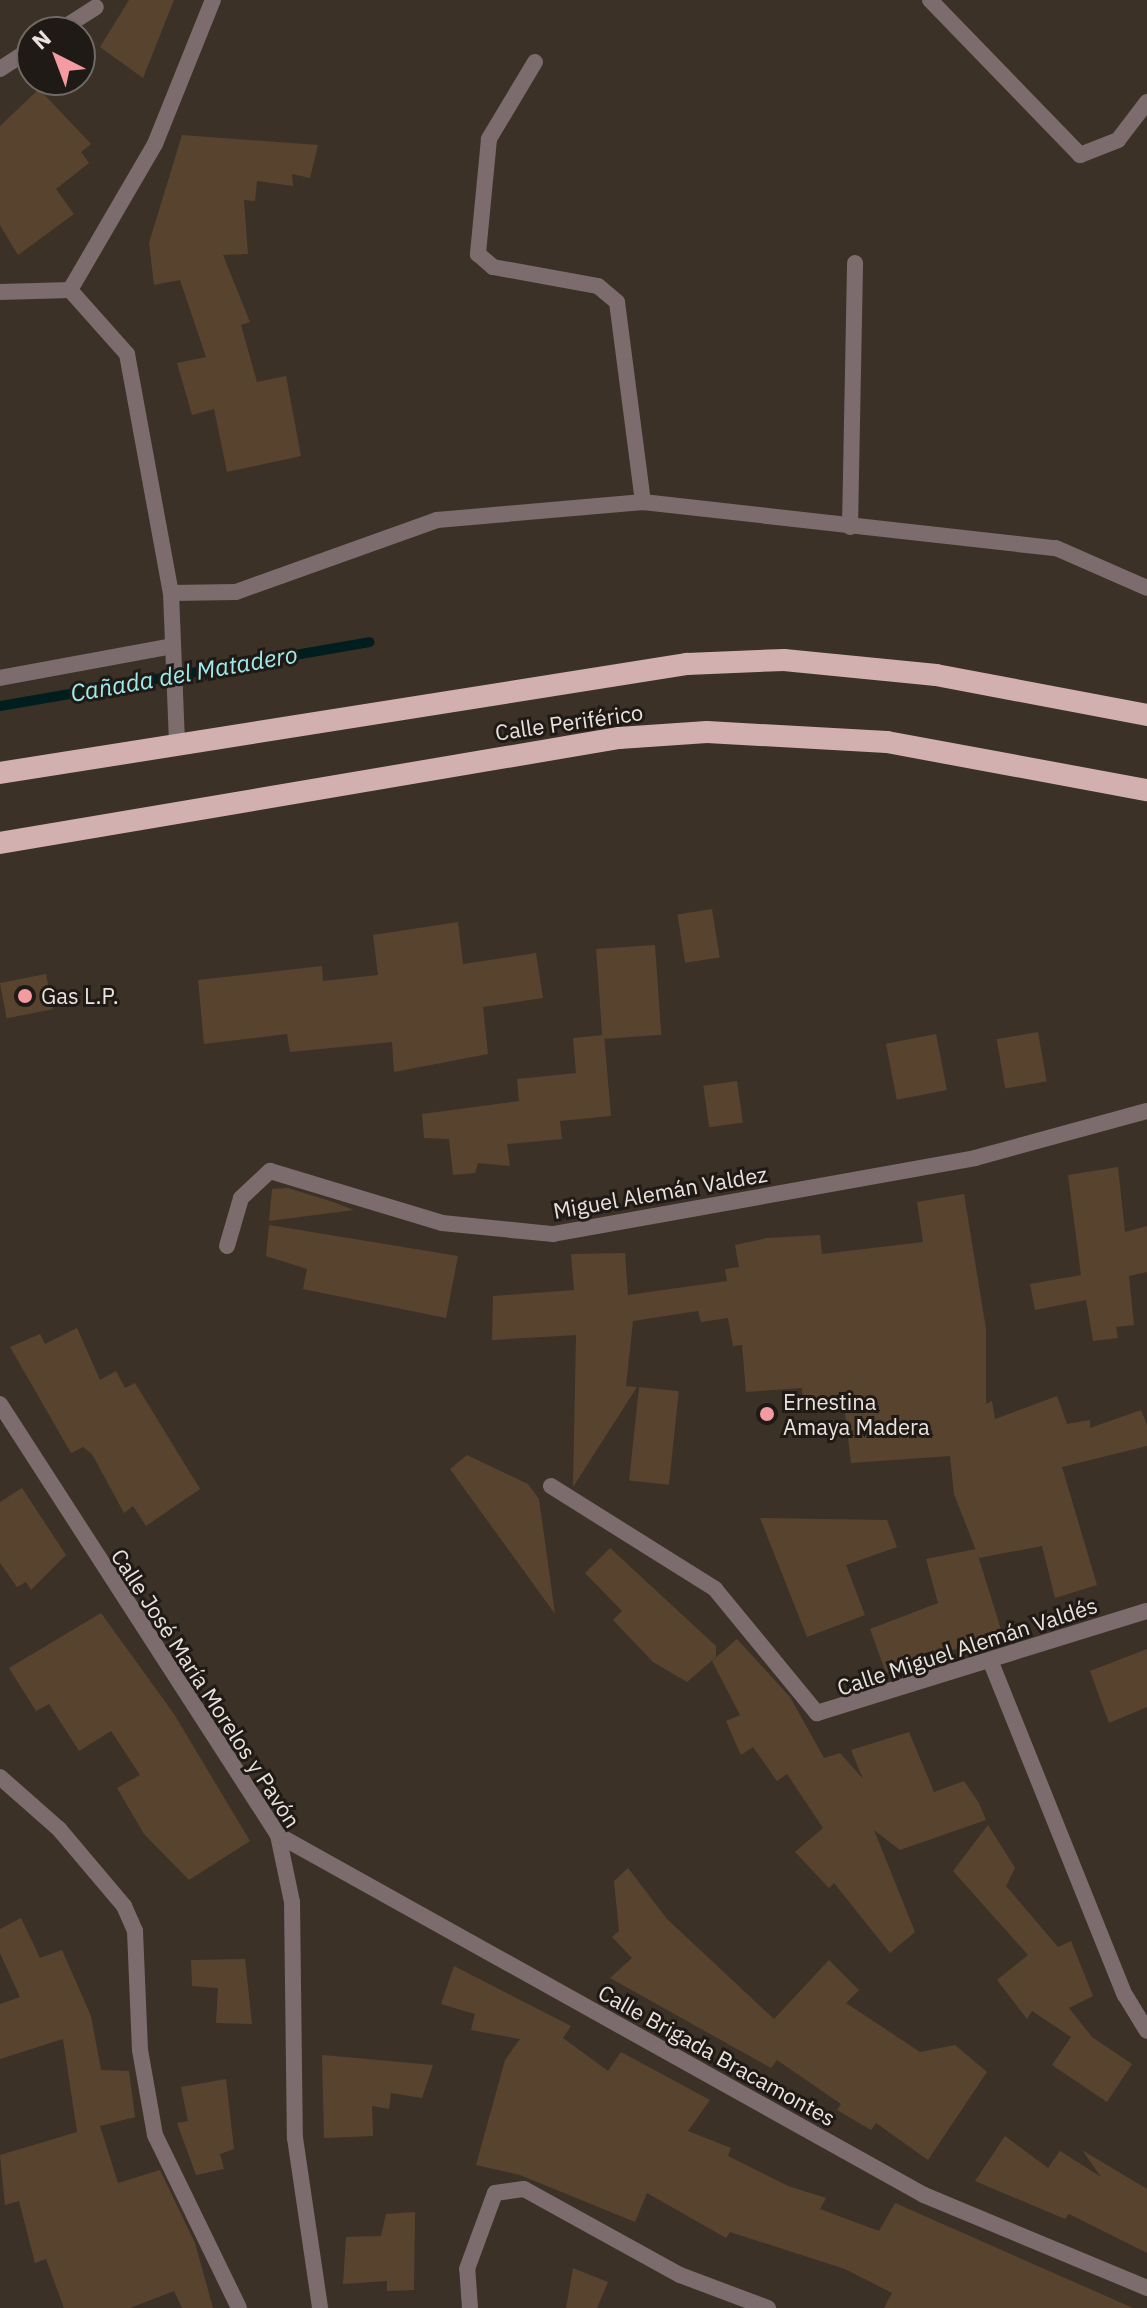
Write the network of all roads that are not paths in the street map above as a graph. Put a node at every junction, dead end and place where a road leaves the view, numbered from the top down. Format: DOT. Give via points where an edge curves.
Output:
graph roads {
  1 [pos="213,0"];
  2 [pos="930,0"];
  3 [pos="96,7"];
  4 [pos="82,16"];
  5 [pos="535,62"];
  6 [pos="1147,102"];
  7 [pos="855,263"];
  8 [pos="70,290"];
  9 [pos="0,292"];
  10 [pos="643,502"];
  11 [pos="850,527"];
  12 [pos="1147,588"];
  13 [pos="171,593"];
  14 [pos="172,654"];
  15 [pos="0,678"];
  16 [pos="1147,715"];
  17 [pos="177,743"];
  18 [pos="0,773"];
  19 [pos="1147,790"];
  20 [pos="0,843"];
  21 [pos="1147,1111"];
  22 [pos="227,1246"];
  23 [pos="0,1404"];
  24 [pos="551,1486"];
  25 [pos="1147,1611"];
  26 [pos="990,1660"];
  27 [pos="0,1777"];
  28 [pos="278,1835"];
  29 [pos="1147,2031"];
  30 [pos="1147,2288"];
  31 [pos="239,2308"];
  32 [pos="320,2308"];
  33 [pos="470,2308"];
  34 [pos="768,2308"];
  1 -- 8 [label="street" via="155,144"];
  2 -- 6 [label="street" via="1080,155 1118,140"];
  3 -- 4 [label="street"];
  5 -- 10 [label="street" via="489,139 478,254 493,267 598,286 617,302"];
  7 -- 11 [label="street"];
  8 -- 9 [label="street"];
  8 -- 13 [label="street" via="127,354"];
  10 -- 11 [label="street"];
  10 -- 13 [label="street" via="437,520 236,592"];
  11 -- 12 [label="street" via="1056,548"];
  13 -- 14 [label="street"];
  14 -- 15 [label="street"];
  14 -- 17 [label="street"];
  16 -- 17 [label="highway, Calle Periférico" via="936,675 784,660 627,672"];
  17 -- 18 [label="highway, Calle Periférico"];
  19 -- 20 [label="highway, Calle Periférico" via="887,742 707,732 619,738"];
  21 -- 22 [label="street, Miguel Alemán Valdez" via="975,1158 553,1234 442,1223 270,1171 241,1198"];
  23 -- 28 [label="street, Calle José María Morelos y Pavón"];
  24 -- 26 [label="street, Calle Miguel Alemán Valdés" via="715,1589 817,1713"];
  25 -- 26 [label="street, Calle Miguel Alemán Valdés"];
  26 -- 29 [label="street" via="1125,1995"];
  27 -- 31 [label="street" via="59,1829 124,1906 135,1931 140,2050 155,2135"];
  28 -- 30 [label="street, Calle Brigada Bracamontes" via="924,2195"];
  28 -- 32 [label="street, Calle José María Morelos y Pavón" via="292,1902 295,2138"];
  33 -- 34 [label="street" via="467,2269 495,2193 524,2189 680,2275"];
}
